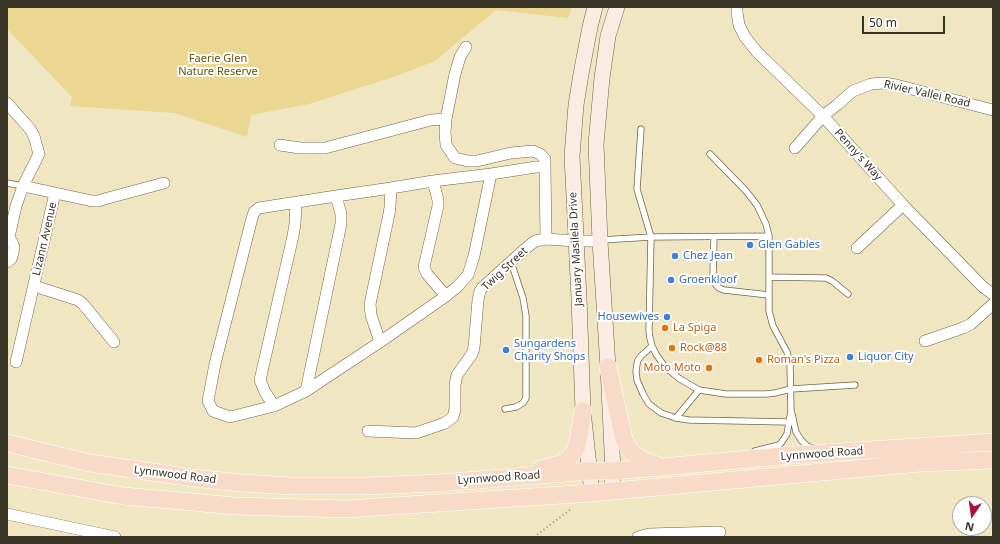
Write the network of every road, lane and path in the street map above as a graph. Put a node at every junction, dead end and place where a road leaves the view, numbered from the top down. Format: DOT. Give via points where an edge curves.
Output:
graph roads {
  1 [pos="595,7"];
  2 [pos="617,7"];
  3 [pos="737,7"];
  4 [pos="466,47"];
  5 [pos="7,104"];
  6 [pos="993,110"];
  7 [pos="823,116"];
  8 [pos="446,119"];
  9 [pos="640,129"];
  10 [pos="280,145"];
  11 [pos="795,148"];
  12 [pos="710,154"];
  13 [pos="545,167"];
  14 [pos="491,174"];
  15 [pos="164,182"];
  16 [pos="433,182"];
  17 [pos="7,183"];
  18 [pos="23,186"];
  19 [pos="391,188"];
  20 [pos="56,193"];
  21 [pos="336,196"];
  22 [pos="296,202"];
  23 [pos="903,205"];
  24 [pos="16,206"];
  25 [pos="7,216"];
  26 [pos="8,236"];
  27 [pos="769,236"];
  28 [pos="651,237"];
  29 [pos="714,237"];
  30 [pos="546,239"];
  31 [pos="600,240"];
  32 [pos="576,241"];
  33 [pos="857,248"];
  34 [pos="7,262"];
  35 [pos="511,262"];
  36 [pos="769,277"];
  37 [pos="34,286"];
  38 [pos="848,294"];
  39 [pos="993,294"];
  40 [pos="769,295"];
  41 [pos="446,296"];
  42 [pos="993,304"];
  43 [pos="925,341"];
  44 [pos="114,342"];
  45 [pos="380,342"];
  46 [pos="652,346"];
  47 [pos="16,362"];
  48 [pos="608,367"];
  49 [pos="855,385"];
  50 [pos="791,389"];
  51 [pos="699,390"];
  52 [pos="306,391"];
  53 [pos="274,406"];
  54 [pos="505,409"];
  55 [pos="582,411"];
  56 [pos="792,411"];
  57 [pos="676,418"];
  58 [pos="789,422"];
  59 [pos="368,431"];
  60 [pos="11,441"];
  61 [pos="993,442"];
  62 [pos="747,452"];
  63 [pos="740,454"];
  64 [pos="826,454"];
  65 [pos="993,460"];
  66 [pos="681,466"];
  67 [pos="7,467"];
  68 [pos="662,467"];
  69 [pos="589,471"];
  70 [pos="613,471"];
  71 [pos="7,475"];
  72 [pos="492,479"];
  73 [pos="612,492"];
  74 [pos="592,493"];
  75 [pos="193,502"];
  76 [pos="574,506"];
  77 [pos="7,514"];
  78 [pos="720,532"];
  79 [pos="115,537"];
  80 [pos="534,537"];
  81 [pos="638,537"];
  1 -- 32 [label="main road, January Masilela Drive" via="576,105 572,156"];
  2 -- 31 [label="main road" via="608,36 596,144"];
  3 -- 7 [label="street, Penny's Way" via="739,25 745,37"];
  4 -- 8 [label="street" via="455,74"];
  5 -- 18 [label="street" via="30,129 39,154"];
  6 -- 7 [label="street, Rivier Vallei Road" via="883,83 871,84 853,91"];
  7 -- 11 [label="street, Rivier Vallei Road"];
  7 -- 23 [label="street, Penny's Way"];
  8 -- 10 [label="street" via="431,120 325,148"];
  8 -- 13 [label="street" via="446,145 455,158 477,161 533,151 545,159"];
  9 -- 28 [label="lane" via="637,189"];
  12 -- 27 [label="lane" via="757,204"];
  13 -- 14 [label="street"];
  13 -- 30 [label="street"];
  14 -- 16 [label="street"];
  14 -- 41 [label="street" via="468,275"];
  15 -- 20 [label="street, Lizann Avenue" via="98,201"];
  16 -- 19 [label="street"];
  16 -- 41 [label="street" via="438,206 424,267"];
  17 -- 18 [label="lane"];
  18 -- 20 [label="street, Lizann Avenue"];
  18 -- 24 [label="street"];
  19 -- 21 [label="street"];
  19 -- 45 [label="street" via="389,214 370,304"];
  20 -- 37 [label="street, Lizann Avenue"];
  21 -- 22 [label="street"];
  21 -- 52 [label="street" via="341,224"];
  22 -- 53 [label="street" via="293,236 260,380"];
  22 -- 53 [label="street" via="259,208 254,212 208,401 214,411 230,417"];
  23 -- 33 [label="street"];
  23 -- 39 [label="street, Penny's Way" via="983,287"];
  24 -- 25 [label="street"];
  24 -- 26 [label="street"];
  26 -- 34 [label="street" via="14,247"];
  27 -- 29 [label="lane, Twig Street"];
  27 -- 36 [label="lane"];
  28 -- 29 [label="lane, Twig Street"];
  28 -- 31 [label="lane, Twig Street"];
  28 -- 46 [label="lane" via="649,330"];
  29 -- 40 [label="lane" via="713,274 716,285 724,290"];
  30 -- 32 [label="street, Twig Street"];
  30 -- 35 [label="street, Twig Street" via="533,242"];
  31 -- 32 [label="street, Twig Street"];
  31 -- 48 [label="main road"];
  32 -- 55 [label="main road, January Masilela Drive"];
  35 -- 54 [label="lane" via="526,316 526,398 516,407"];
  35 -- 59 [label="street, Twig Street" via="482,288 479,295 474,348 457,375 453,418 416,432"];
  36 -- 38 [label="lane" via="826,278"];
  36 -- 40 [label="lane"];
  37 -- 44 [label="street" via="78,300"];
  37 -- 47 [label="street, Lizann Avenue"];
  40 -- 50 [label="lane" via="772,326 787,352 790,363"];
  41 -- 45 [label="street"];
  42 -- 43 [label="street" via="971,324"];
  45 -- 52 [label="street"];
  46 -- 51 [label="lane" via="665,367"];
  46 -- 57 [label="lane" via="638,360 637,380 649,404 661,413"];
  48 -- 68 [label="main road" via="624,439 631,452"];
  48 -- 70 [label="main road"];
  49 -- 50 [label="lane"];
  50 -- 51 [label="lane" via="754,395"];
  50 -- 56 [label="lane"];
  51 -- 57 [label="lane"];
  52 -- 53 [label="street"];
  55 -- 69 [label="main road, January Masilela Drive"];
  55 -- 72 [label="main road" via="577,446 568,459 560,464"];
  56 -- 58 [label="lane"];
  56 -- 64 [label="lane" via="796,432 801,440 807,446"];
  57 -- 58 [label="lane"];
  58 -- 62 [label="lane" via="787,434 781,443"];
  60 -- 72 [label="main road, Lynnwood Road" via="90,463 241,483 365,486"];
  61 -- 64 [label="main road, Lynnwood Road"];
  63 -- 66 [label="lane" via="705,458"];
  64 -- 66 [label="main road, Lynnwood Road"];
  65 -- 73 [label="main road, Lynnwood Road" via="920,463"];
  66 -- 68 [label="main road, Lynnwood Road"];
  67 -- 75 [label="main road"];
  68 -- 70 [label="main road, Lynnwood Road"];
  69 -- 70 [label="main road, Lynnwood Road"];
  69 -- 72 [label="main road, Lynnwood Road"];
  69 -- 74 [label="main road, January Masilela Drive"];
  70 -- 73 [label="main road"];
  71 -- 75 [label="main road, Lynnwood Road" via="123,496"];
  73 -- 74 [label="main road, Lynnwood Road"];
  74 -- 75 [label="main road, Lynnwood Road" via="346,510"];
  76 -- 80 [label="path"];
  77 -- 79 [label="street"];
  78 -- 81 [label="street" via="673,532"];
}
